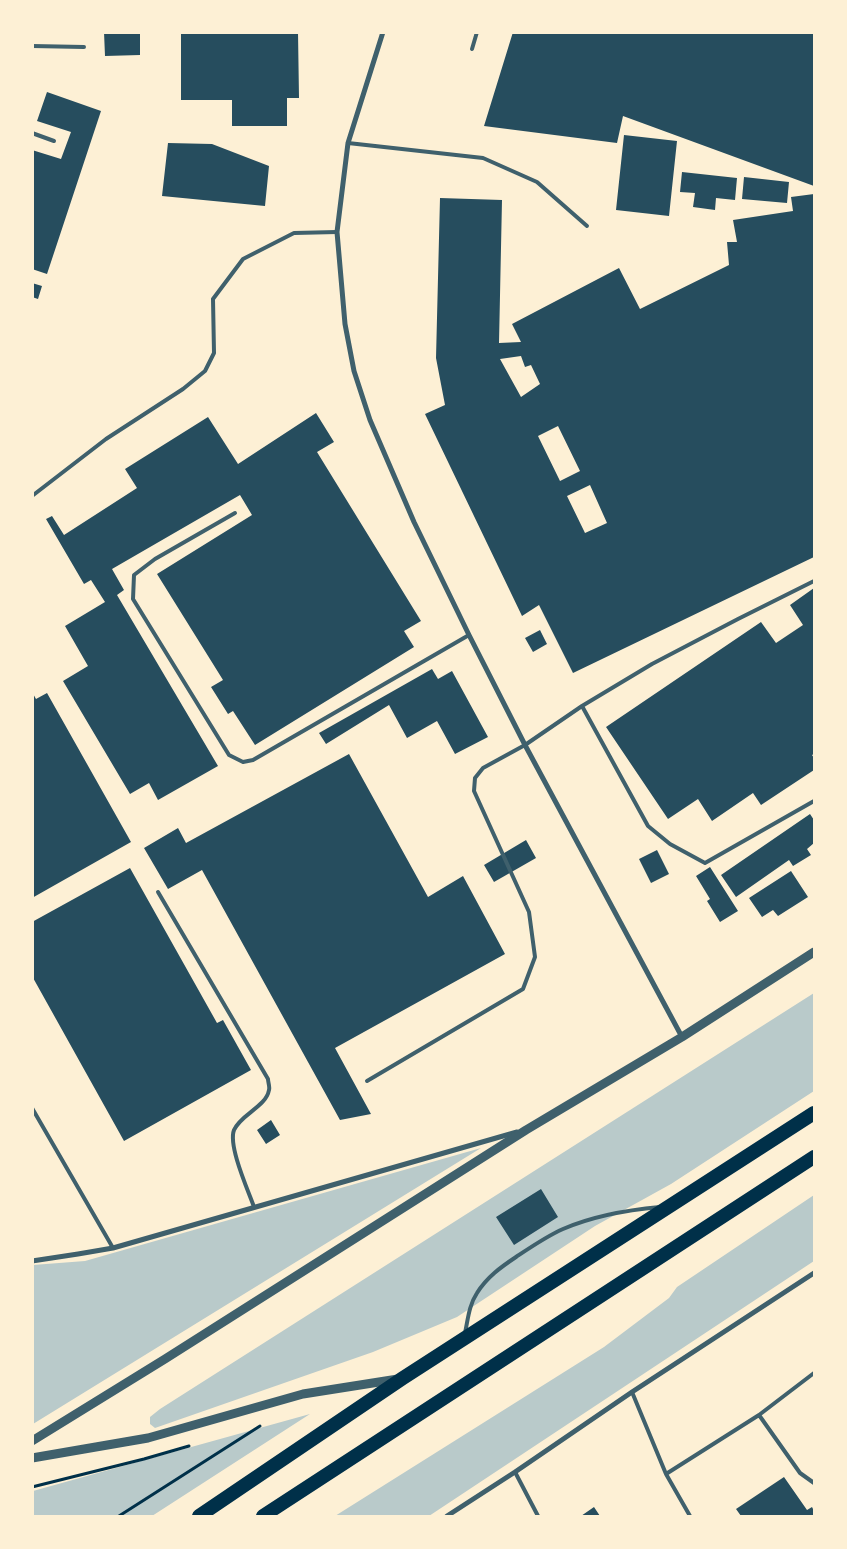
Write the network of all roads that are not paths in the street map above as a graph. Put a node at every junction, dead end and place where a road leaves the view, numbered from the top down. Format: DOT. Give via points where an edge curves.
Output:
graph roads {
  1 [pos="383,32"];
  2 [pos="477,32"];
  3 [pos="32,46"];
  4 [pos="84,47"];
  5 [pos="472,49"];
  6 [pos="32,133"];
  7 [pos="54,141"];
  8 [pos="348,143"];
  9 [pos="587,226"];
  10 [pos="337,232"];
  11 [pos="32,496"];
  12 [pos="235,513"];
  13 [pos="814,581"];
  14 [pos="469,636"];
  15 [pos="582,706"];
  16 [pos="525,745"];
  17 [pos="814,801"];
  18 [pos="158,892"];
  19 [pos="814,952"];
  20 [pos="682,1037"];
  21 [pos="367,1081"];
  22 [pos="32,1108"];
  23 [pos="814,1113"];
  24 [pos="526,1130"];
  25 [pos="814,1157"];
  26 [pos="670,1206"];
  27 [pos="254,1207"];
  28 [pos="113,1248"];
  29 [pos="32,1260"];
  30 [pos="814,1273"];
  31 [pos="464,1339"];
  32 [pos="814,1373"];
  33 [pos="403,1378"];
  34 [pos="632,1392"];
  35 [pos="759,1415"];
  36 [pos="32,1442"];
  37 [pos="32,1458"];
  38 [pos="515,1472"];
  39 [pos="666,1474"];
  40 [pos="814,1483"];
  41 [pos="199,1516"];
  42 [pos="263,1516"];
  43 [pos="448,1516"];
  44 [pos="538,1516"];
  45 [pos="690,1516"];
  1 -- 8 [label="street"];
  2 -- 5 [label="lane"];
  3 -- 4 [label="lane"];
  6 -- 7 [label="lane"];
  8 -- 9 [label="lane" via="483,158 537,182"];
  8 -- 10 [label="street"];
  10 -- 11 [label="lane" via="294,233 244,259 213,299 214,353 205,371"];
  10 -- 14 [label="street" via="345,324 354,371 370,420"];
  12 -- 14 [label="lane" via="155,559 134,575 133,587 133,599 229,755 243,762 253,760"];
  13 -- 15 [label="lane" via="652,664"];
  14 -- 16 [label="street"];
  15 -- 16 [label="lane"];
  15 -- 17 [label="lane" via="648,826 670,844 705,862"];
  16 -- 20 [label="street"];
  16 -- 21 [label="lane" via="483,768 475,778 474,791 529,912 535,957 523,990"];
  18 -- 27 [label="lane" via="268,1079 270,1090 265,1100 241,1120 234,1131 233,1148"];
  19 -- 20 [label="street"];
  20 -- 24 [label="street"];
  22 -- 28 [label="lane"];
  23 -- 26 [label="highway"];
  24 -- 27 [label="street"];
  24 -- 36 [label="street"];
  25 -- 42 [label="highway"];
  26 -- 31 [label="highway"];
  26 -- 31 [label="lane" via="628,1211 563,1229 523,1252 495,1272 480,1289 470,1307"];
  27 -- 28 [label="street"];
  28 -- 29 [label="street"];
  30 -- 34 [label="street"];
  31 -- 33 [label="highway"];
  32 -- 35 [label="lane"];
  33 -- 37 [label="street" via="302,1394 148,1438"];
  33 -- 41 [label="highway"];
  34 -- 38 [label="street"];
  34 -- 39 [label="lane"];
  35 -- 39 [label="lane"];
  35 -- 40 [label="lane" via="800,1473"];
  38 -- 43 [label="street"];
  38 -- 44 [label="lane"];
  39 -- 45 [label="lane"];
}
